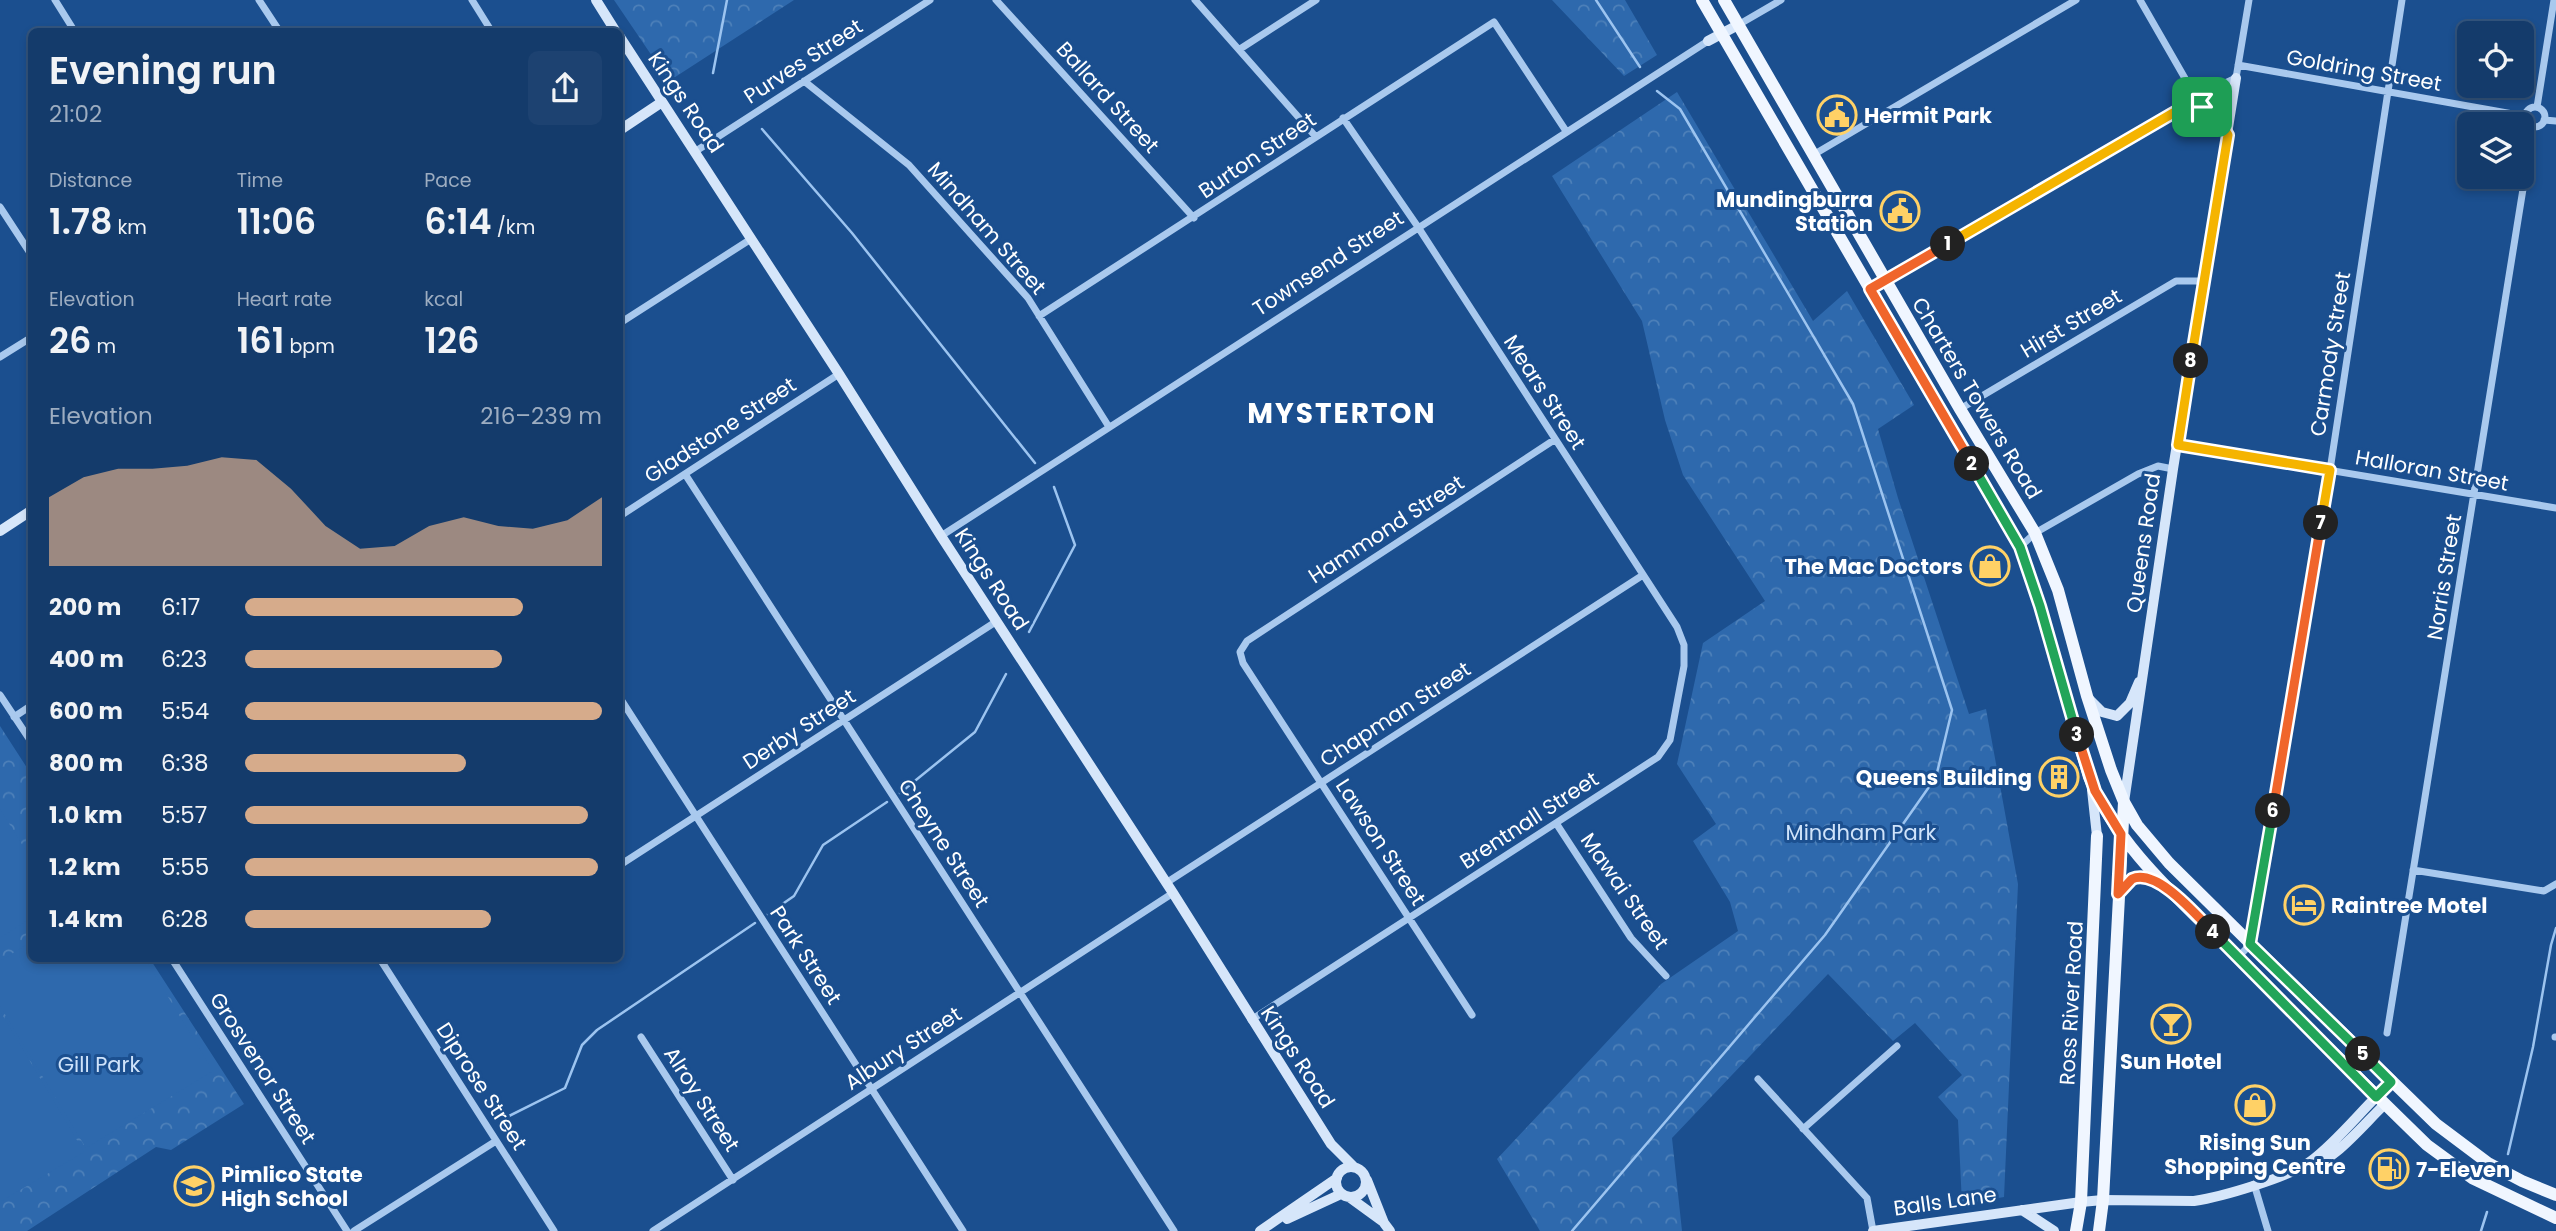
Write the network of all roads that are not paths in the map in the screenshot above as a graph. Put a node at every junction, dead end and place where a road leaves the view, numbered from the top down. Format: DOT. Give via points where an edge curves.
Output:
graph roads {
  1 [pos="55,0"];
  2 [pos="260,0"];
  3 [pos="472,0"];
  4 [pos="596,0"];
  5 [pos="930,0"];
  6 [pos="996,0"];
  7 [pos="1195,0"];
  8 [pos="1316,0"];
  9 [pos="1702,0"];
  10 [pos="1724,0"];
  11 [pos="1782,0"];
  12 [pos="2076,0"];
  13 [pos="2140,0"];
  14 [pos="2249,0"];
  15 [pos="2402,0"];
  16 [pos="2554,0"];
  17 [pos="1738,25"];
  18 [pos="72,28"];
  19 [pos="278,28"];
  20 [pos="490,28"];
  21 [pos="614,28"];
  22 [pos="1721,33"];
  23 [pos="1708,41"];
  24 [pos="623,42"];
  25 [pos="1240,49"];
  26 [pos="2238,65"];
  27 [pos="2236,78"];
  28 [pos="804,81"];
  29 [pos="2190,87"];
  30 [pos="2388,92"];
  31 [pos="662,102"];
  32 [pos="2187,105"];
  33 [pos="2537,107"];
  34 [pos="2502,112"];
  35 [pos="2528,112"];
  36 [pos="1343,118"];
  37 [pos="2544,120"];
  38 [pos="2556,121"];
  39 [pos="2534,127"];
  40 [pos="623,128"];
  41 [pos="1566,131"];
  42 [pos="2228,135"];
  43 [pos="1315,137"];
  44 [pos="696,151"];
  45 [pos="1813,155"];
  46 [pos="2523,189"];
  47 [pos="0,207"];
  48 [pos="1194,218"];
  49 [pos="1418,227"];
  50 [pos="751,239"];
  51 [pos="28,250"];
  52 [pos="1886,280"];
  53 [pos="2204,281"];
  54 [pos="1870,289"];
  55 [pos="1039,316"];
  56 [pos="623,321"];
  57 [pos="28,340"];
  58 [pos="0,357"];
  59 [pos="839,374"];
  60 [pos="1960,410"];
  61 [pos="1109,427"];
  62 [pos="1554,440"];
  63 [pos="2178,445"];
  64 [pos="2173,468"];
  65 [pos="2330,470"];
  66 [pos="685,474"];
  67 [pos="2475,495"];
  68 [pos="2556,508"];
  69 [pos="28,513"];
  70 [pos="623,514"];
  71 [pos="0,531"];
  72 [pos="2035,533"];
  73 [pos="941,536"];
  74 [pos="2020,547"];
  75 [pos="1643,575"];
  76 [pos="997,621"];
  77 [pos="1240,652"];
  78 [pos="2145,666"];
  79 [pos="0,695"];
  80 [pos="2087,696"];
  81 [pos="623,703"];
  82 [pos="28,708"];
  83 [pos="14,717"];
  84 [pos="844,721"];
  85 [pos="28,737"];
  86 [pos="2089,777"];
  87 [pos="1321,783"];
  88 [pos="2124,802"];
  89 [pos="696,816"];
  90 [pos="1556,824"];
  91 [pos="2121,834"];
  92 [pos="2097,835"];
  93 [pos="623,863"];
  94 [pos="2413,870"];
  95 [pos="1166,883"];
  96 [pos="2555,886"];
  97 [pos="2173,892"];
  98 [pos="1173,893"];
  99 [pos="2118,894"];
  100 [pos="1409,918"];
  101 [pos="2250,944"];
  102 [pos="2238,957"];
  103 [pos="174,962"];
  104 [pos="382,962"];
  105 [pos="1666,976"];
  106 [pos="1020,993"];
  107 [pos="1472,1015"];
  108 [pos="1251,1020"];
  109 [pos="2387,1033"];
  110 [pos="641,1037"];
  111 [pos="1897,1046"];
  112 [pos="1758,1079"];
  113 [pos="2395,1086"];
  114 [pos="872,1089"];
  115 [pos="2380,1101"];
  116 [pos="1803,1129"];
  117 [pos="496,1141"];
  118 [pos="1331,1144"];
  119 [pos="1354,1167"];
  120 [pos="1338,1176"];
  121 [pos="1366,1178"];
  122 [pos="733,1180"];
  123 [pos="2254,1184"];
  124 [pos="1345,1195"];
  125 [pos="2556,1195"];
  126 [pos="2103,1200"];
  127 [pos="2081,1202"];
  128 [pos="2022,1210"];
  129 [pos="2556,1218"];
  130 [pos="1387,1227"];
  131 [pos="962,1228"];
  132 [pos="347,1231"];
  133 [pos="354,1231"];
  134 [pos="554,1231"];
  135 [pos="653,1231"];
  136 [pos="950,1231"];
  137 [pos="1174,1231"];
  138 [pos="1260,1231"];
  139 [pos="1873,1231"];
  140 [pos="2054,1231"];
  141 [pos="2076,1231"];
  142 [pos="2099,1231"];
  143 [pos="2268,1231"];
  1 -- 18 [label="street"];
  2 -- 19 [label="street"];
  3 -- 20 [label="street"];
  4 -- 21 [label="main road"];
  5 -- 28 [label="street, Purves Street"];
  6 -- 48 [label="street, Ballard Street"];
  7 -- 25 [label="street"];
  8 -- 25 [label="street"];
  9 -- 22 [label="main road, Charters Towers Road"];
  10 -- 17 [label="main road, Charters Towers Road"];
  11 -- 17 [label="street"];
  12 -- 45 [label="street"];
  13 -- 29 [label="street"];
  14 -- 26 [label="street, Queens Road"];
  15 -- 30 [label="street, Carmody Street"];
  16 -- 33 [label="street"];
  17 -- 22 [label="main road, Townsend Street"];
  17 -- 45 [label="main road, Charters Towers Road"];
  22 -- 23 [label="main road, Townsend Street"];
  22 -- 54 [label="main road, Charters Towers Road"];
  23 -- 41 [label="street, Townsend Street"];
  24 -- 31 [label="main road, Kings Road"];
  25 -- 43 [label="street"];
  26 -- 27 [label="street, Queens Road"];
  26 -- 30 [label="street, Goldring Street"];
  27 -- 32 [label="street"];
  27 -- 42 [label="main road, Queens Road"];
  28 -- 44 [label="street, Purves Street"];
  28 -- 55 [label="street, Mindham Street" via="909,165"];
  30 -- 34 [label="street, Goldring Street"];
  30 -- 65 [label="street, Carmody Street"];
  31 -- 40 [label="main road"];
  31 -- 44 [label="main road, Kings Road"];
  32 -- 42 [label="main road" via="2211,112"];
  32 -- 52 [label="street"];
  33 -- 35 [label="street"];
  33 -- 37 [label="street"];
  36 -- 41 [label="street, Burton Street" via="1494,22"];
  36 -- 43 [label="street, Burton Street"];
  36 -- 49 [label="street, Mears Street"];
  37 -- 38 [label="street"];
  37 -- 39 [label="street"];
  41 -- 49 [label="street, Townsend Street"];
  42 -- 53 [label="main road, Queens Road"];
  43 -- 48 [label="street, Burton Street"];
  44 -- 50 [label="main road, Kings Road"];
  45 -- 52 [label="main road, Charters Towers Road"];
  46 -- 67 [label="street, Norris Street"];
  47 -- 51 [label="street"];
  48 -- 55 [label="street, Burton Street"];
  49 -- 61 [label="street, Townsend Street"];
  49 -- 62 [label="street, Mears Street"];
  50 -- 56 [label="street"];
  50 -- 59 [label="main road, Kings Road"];
  52 -- 54 [label="street"];
  52 -- 60 [label="main road, Charters Towers Road"];
  53 -- 60 [label="street, Hirst Street" via="2176,281"];
  53 -- 63 [label="main road, Queens Road"];
  54 -- 74 [label="main road, Charters Towers Road"];
  55 -- 61 [label="street, Mindham Street"];
  57 -- 58 [label="street"];
  59 -- 66 [label="street, Gladstone Street"];
  59 -- 73 [label="main road, Kings Road"];
  60 -- 72 [label="main road, Charters Towers Road"];
  61 -- 73 [label="street, Townsend Street"];
  62 -- 75 [label="street, Mears Street"];
  62 -- 77 [label="street, Hammond Street" via="1247,641"];
  63 -- 64 [label="main road, Queens Road"];
  63 -- 65 [label="street, Halloran Street"];
  64 -- 72 [label="street" via="2158,466 2138,474"];
  64 -- 78 [label="main road, Queens Road"];
  65 -- 67 [label="street, Halloran Street"];
  65 -- 101 [label="street, Carmody Street"];
  66 -- 70 [label="street, Gladstone Street"];
  66 -- 84 [label="street, Cheyne Street"];
  67 -- 68 [label="street, Halloran Street"];
  67 -- 94 [label="street, Norris Street"];
  69 -- 71 [label="main road"];
  72 -- 74 [label="street"];
  72 -- 80 [label="main road, Charters Towers Road" via="2058,590"];
  73 -- 76 [label="main road, Kings Road"];
  74 -- 86 [label="main road, Charters Towers Road"];
  75 -- 87 [label="street, Chapman Street"];
  75 -- 90 [label="street, Brentnall Street" via="1684,645 1670,740 1647,765"];
  76 -- 84 [label="street, Derby Street"];
  76 -- 95 [label="main road, Kings Road"];
  77 -- 87 [label="street, Lawson Street"];
  78 -- 80 [label="main road" via="2130,703 2117,716 2102,712"];
  78 -- 88 [label="main road, Queens Road"];
  79 -- 83 [label="street"];
  80 -- 88 [label="main road, Charters Towers Road"];
  81 -- 89 [label="street, Park Street"];
  82 -- 83 [label="street"];
  83 -- 85 [label="street"];
  84 -- 89 [label="street, Derby Street"];
  84 -- 106 [label="street, Cheyne Street"];
  86 -- 91 [label="main road, Charters Towers Road"];
  86 -- 92 [label="main road, Ross River Road"];
  87 -- 95 [label="street, Chapman Street"];
  87 -- 100 [label="street, Lawson Street"];
  88 -- 91 [label="main road, Ross River Road"];
  88 -- 101 [label="main road, Charters Towers Road" via="2147,838"];
  89 -- 93 [label="street, Derby Street"];
  89 -- 114 [label="street, Park Street"];
  90 -- 100 [label="street, Brentnall Street"];
  90 -- 105 [label="street, Mawai Street" via="1631,938"];
  91 -- 97 [label="main road, Charters Towers Road"];
  91 -- 99 [label="main road, Ross River Road"];
  92 -- 127 [label="main road, Ross River Road"];
  94 -- 96 [label="street" via="2544,891"];
  94 -- 109 [label="street, Norris Street"];
  95 -- 98 [label="main road, Kings Road"];
  97 -- 99 [label="main road" via="2141,877 2132,879"];
  97 -- 102 [label="main road, Charters Towers Road"];
  98 -- 106 [label="street, Albury Street"];
  98 -- 108 [label="main road, Kings Road"];
  99 -- 126 [label="main road, Ross River Road"];
  100 -- 107 [label="street, Lawson Street"];
  100 -- 108 [label="street, Brentnall Street"];
  101 -- 102 [label="street"];
  101 -- 113 [label="main road, Charters Towers Road"];
  102 -- 115 [label="main road, Charters Towers Road"];
  103 -- 132 [label="street, Grosvenor Street"];
  104 -- 117 [label="street, Diprose Street"];
  106 -- 114 [label="street, Albury Street"];
  106 -- 137 [label="street, Cheyne Street"];
  108 -- 118 [label="main road, Kings Road"];
  110 -- 122 [label="street, Alroy Street"];
  111 -- 116 [label="street"];
  112 -- 116 [label="street"];
  113 -- 115 [label="main road"];
  113 -- 125 [label="main road, Charters Towers Road" via="2474,1154"];
  114 -- 122 [label="street, Albury Street"];
  114 -- 131 [label="street, Park Street"];
  115 -- 123 [label="main road, Balls Lane" via="2311,1161"];
  115 -- 129 [label="main road, Charters Towers Road" via="2427,1145 2472,1178"];
  116 -- 139 [label="street" via="1867,1198"];
  117 -- 133 [label="street"];
  117 -- 134 [label="street, Diprose Street"];
  118 -- 119 [label="main road, Kings Road"];
  118 -- 120 [label="main road, Kings Road"];
  119 -- 120 [label="main road"];
  119 -- 121 [label="main road"];
  120 -- 124 [label="main road" via="1336,1184"];
  120 -- 138 [label="main road"];
  121 -- 124 [label="main road" via="1363,1192"];
  121 -- 130 [label="main road"];
  122 -- 135 [label="street, Albury Street"];
  123 -- 126 [label="main road, Balls Lane" via="2194,1201"];
  123 -- 143 [label="street"];
  124 -- 130 [label="main road"];
  124 -- 138 [label="main road"];
  126 -- 127 [label="main road, Balls Lane"];
  126 -- 142 [label="main road, Ross River Road"];
  127 -- 128 [label="main road, Balls Lane"];
  127 -- 141 [label="main road, Ross River Road"];
  128 -- 139 [label="main road, Balls Lane"];
  128 -- 140 [label="main road, Balls Lane"];
  131 -- 136 [label="street"];
}
